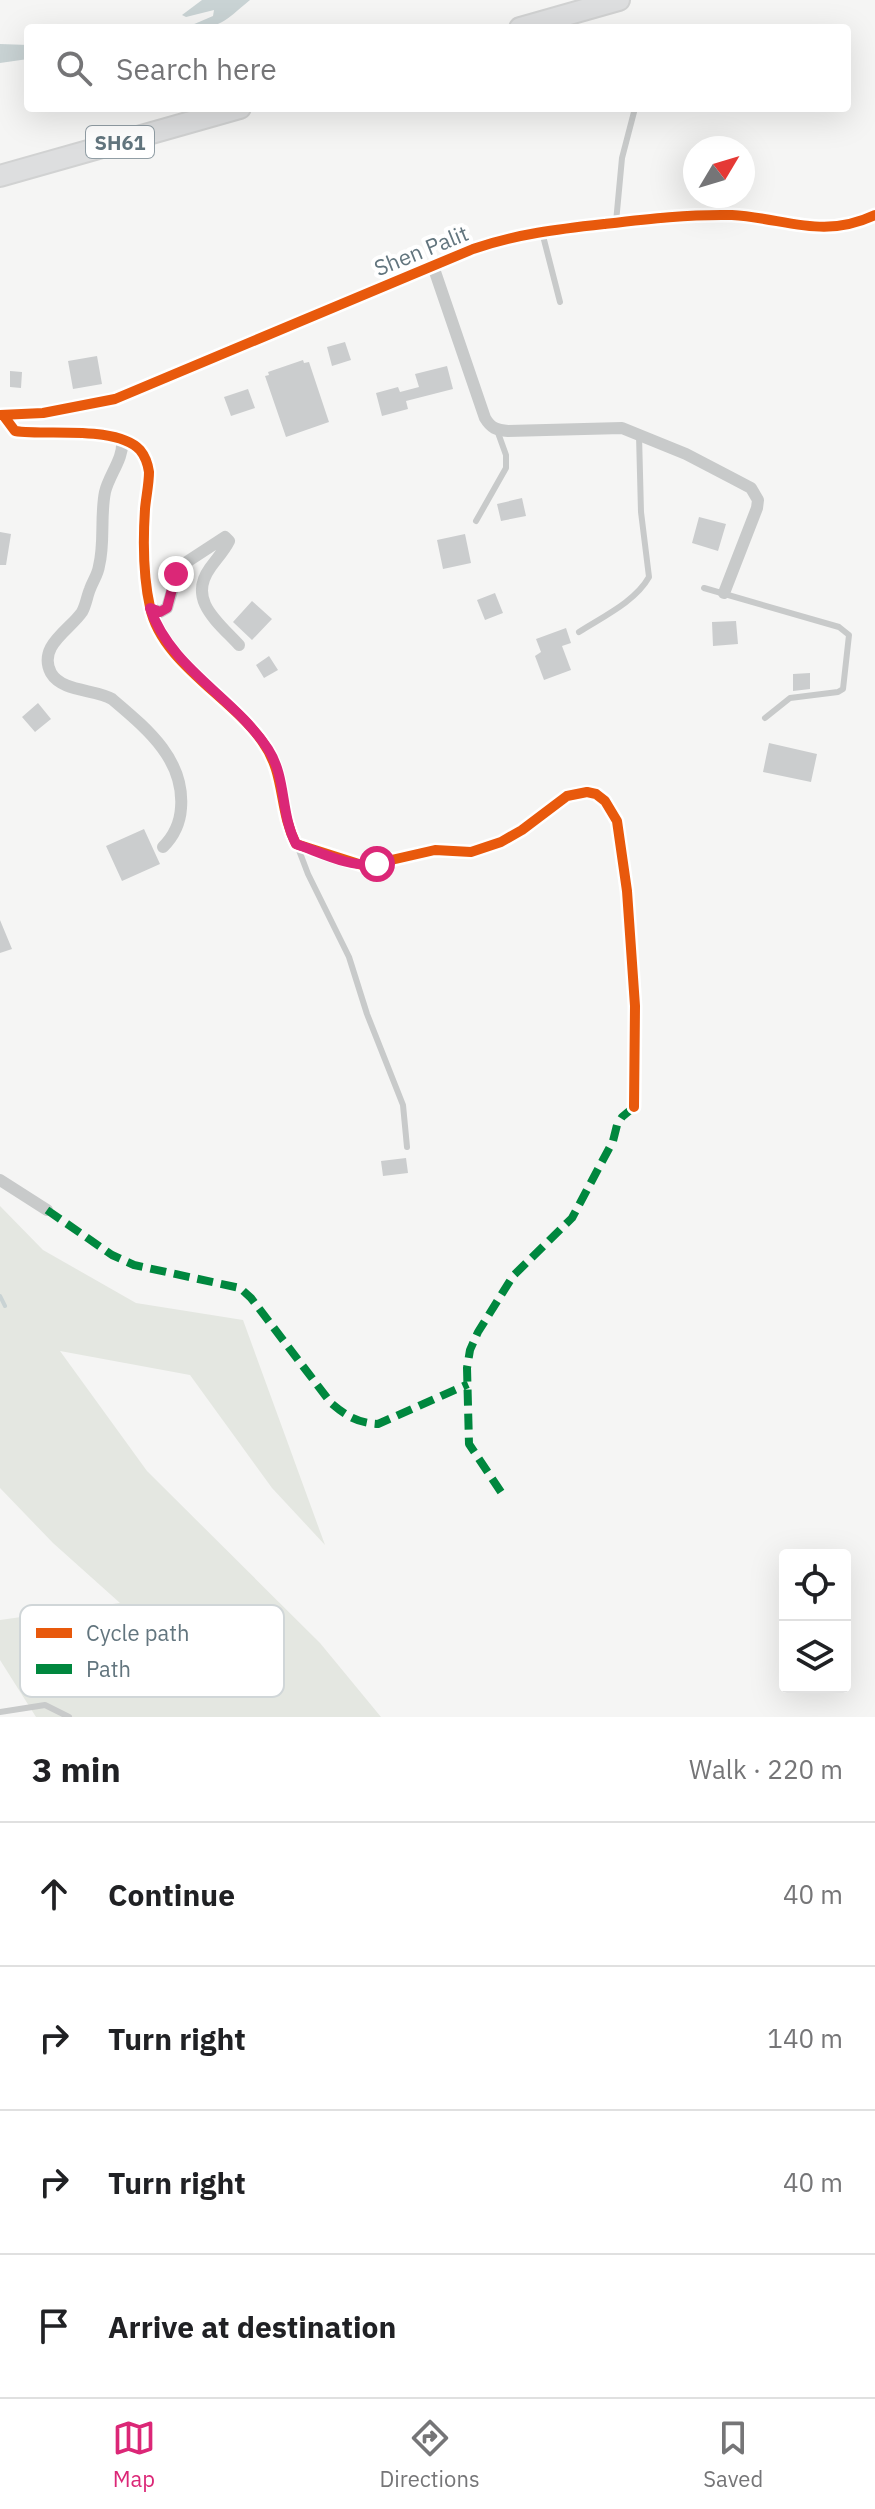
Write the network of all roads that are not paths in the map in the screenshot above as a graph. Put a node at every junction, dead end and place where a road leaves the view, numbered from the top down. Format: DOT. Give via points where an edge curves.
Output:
graph roads {
  1 [pos="619,0"];
  2 [pos="534,24"];
  3 [pos="226,112"];
  4 [pos="634,112"];
  5 [pos="0,176"];
  6 [pos="875,215"];
  7 [pos="616,222"];
  8 [pos="542,232"];
  9 [pos="433,266"];
  10 [pos="560,302"];
  11 [pos="2,415"];
  12 [pos="497,430"];
  13 [pos="639,435"];
  14 [pos="122,441"];
  15 [pos="476,521"];
  16 [pos="704,588"];
  17 [pos="724,593"];
  18 [pos="150,608"];
  19 [pos="579,632"];
  20 [pos="239,645"];
  21 [pos="765,718"];
  22 [pos="296,844"];
  23 [pos="163,847"];
  24 [pos="634,1107"];
  25 [pos="407,1147"];
  26 [pos="0,1180"];
  27 [pos="47,1210"];
  28 [pos="0,1712"];
  29 [pos="69,1717"];
  1 -- 2 [label="main road"];
  3 -- 5 [label="main road, SH61"];
  4 -- 7 [label="lane" via="622,158"];
  6 -- 7 [label="street, Shen Palit" via="827,228 736,215"];
  7 -- 8 [label="street, Shen Palit"];
  8 -- 9 [label="street, Shen Palit" via="496,241"];
  8 -- 10 [label="lane"];
  9 -- 11 [label="street, Shen Palit" via="115,399"];
  9 -- 12 [label="street" via="485,418"];
  11 -- 14 [label="street" via="15,431 89,433"];
  12 -- 13 [label="street" via="607,427"];
  12 -- 15 [label="lane" via="506,468"];
  13 -- 17 [label="street" via="686,454 755,493 757,508"];
  13 -- 19 [label="lane" via="649,577 630,598"];
  14 -- 18 [label="street" via="137,447 148,464 144,542"];
  14 -- 23 [label="street" via="102,509 99,569 84,609 54,642 50,672 64,684 112,699 163,748 182,798 173,837"];
  16 -- 17 [label="lane"];
  17 -- 21 [label="lane" via="839,627 849,635 843,689 790,698"];
  18 -- 20 [label="street" via="167,608 179,567 225,537 226,549 206,575 202,597"];
  18 -- 22 [label="street" via="172,649 271,753"];
  22 -- 24 [label="street" via="365,866 435,850 471,852 501,842 576,792 596,794 605,801 617,821 627,891 635,1006"];
  22 -- 25 [label="lane" via="349,957 403,1105"];
  26 -- 27 [label="street"];
  28 -- 29 [label="lane" via="45,1705"];
}
